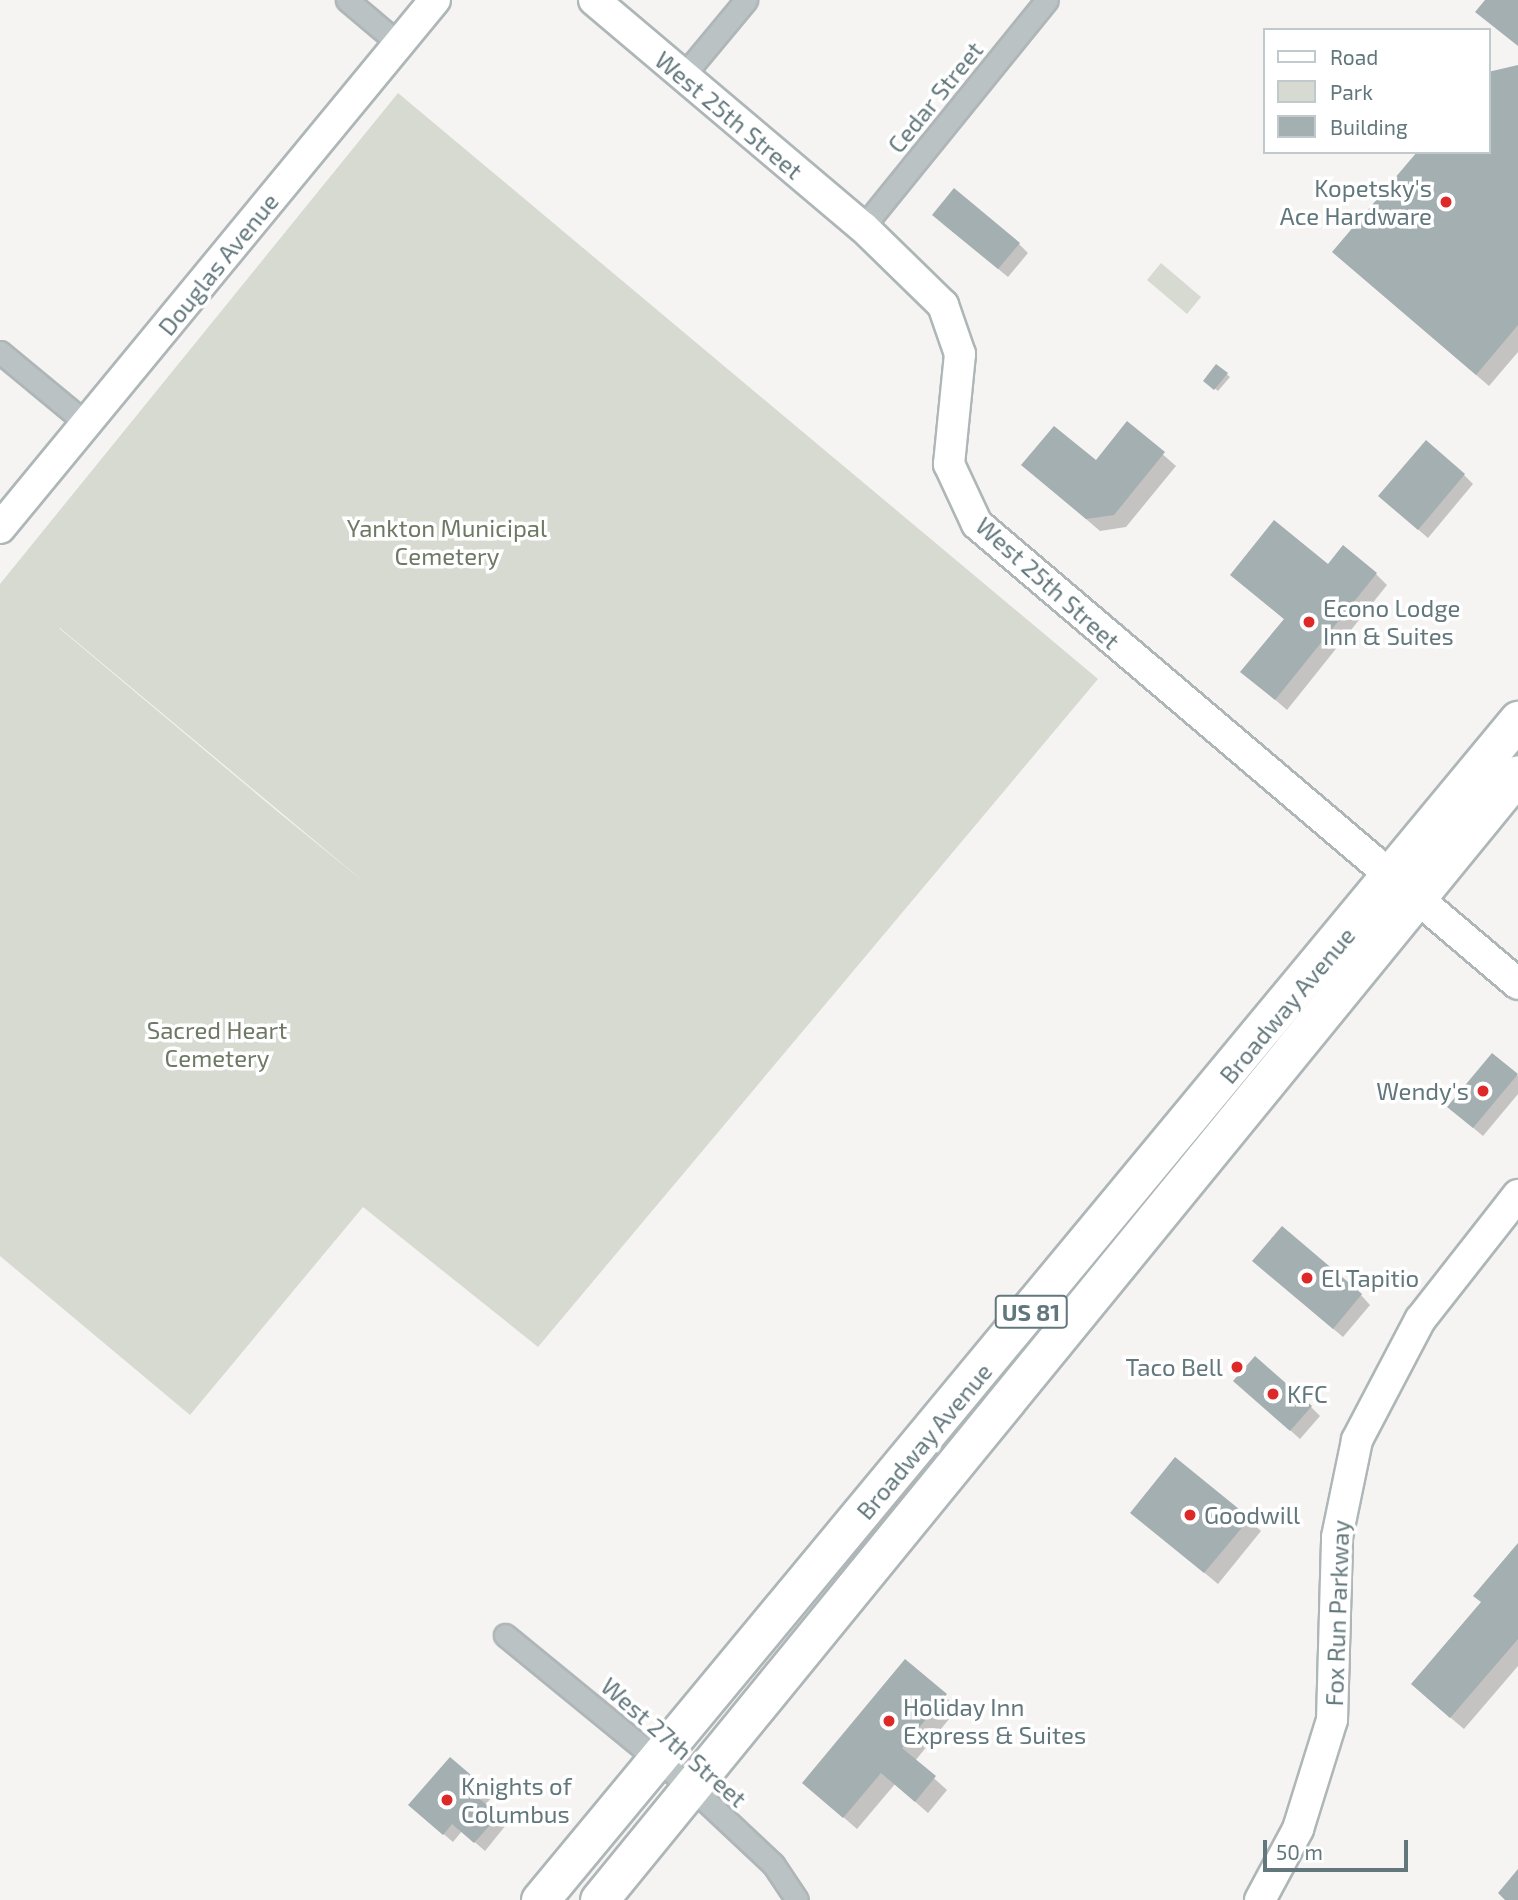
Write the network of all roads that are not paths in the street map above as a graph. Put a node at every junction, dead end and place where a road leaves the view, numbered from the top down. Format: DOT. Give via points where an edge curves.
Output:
graph roads {
  1 [pos="347,0"];
  2 [pos="435,0"];
  3 [pos="594,0"];
  4 [pos="746,0"];
  5 [pos="1048,0"];
  6 [pos="398,43"];
  7 [pos="683,76"];
  8 [pos="863,227"];
  9 [pos="0,352"];
  10 [pos="88,424"];
  11 [pos="0,528"];
  12 [pos="1518,720"];
  13 [pos="1518,774"];
  14 [pos="1404,889"];
  15 [pos="1518,984"];
  16 [pos="1518,1195"];
  17 [pos="505,1635"];
  18 [pos="658,1759"];
  19 [pos="693,1789"];
  20 [pos="540,1900"];
  21 [pos="599,1900"];
  22 [pos="797,1900"];
  23 [pos="1260,1900"];
  1 -- 6 [label="street"];
  2 -- 6 [label="street, Douglas Avenue"];
  3 -- 7 [label="street, West 25th Street"];
  4 -- 7 [label="street"];
  5 -- 8 [label="street, Cedar Street"];
  6 -- 10 [label="street, Douglas Avenue"];
  7 -- 8 [label="street, West 25th Street"];
  8 -- 14 [label="street, West 25th Street" via="943,305 953,325 960,373 948,429 949,464 977,524"];
  9 -- 10 [label="street"];
  10 -- 11 [label="street, Douglas Avenue"];
  12 -- 14 [label="highway, Broadway Avenue / US 81"];
  13 -- 14 [label="highway, Broadway Avenue / US 81"];
  14 -- 15 [label="street, West 25th Street"];
  14 -- 18 [label="highway, Broadway Avenue / US 81"];
  14 -- 19 [label="highway, Broadway Avenue / US 81"];
  16 -- 23 [label="street, Fox Run Parkway" via="1420,1320 1364,1422 1337,1537 1332,1720 1298,1829"];
  17 -- 18 [label="street, West 27th Street"];
  18 -- 19 [label="street, West 27th Street"];
  18 -- 20 [label="highway, Broadway Avenue / US 81"];
  19 -- 21 [label="highway, Broadway Avenue / US 81"];
  19 -- 22 [label="street, West 27th Street" via="773,1864"];
}
